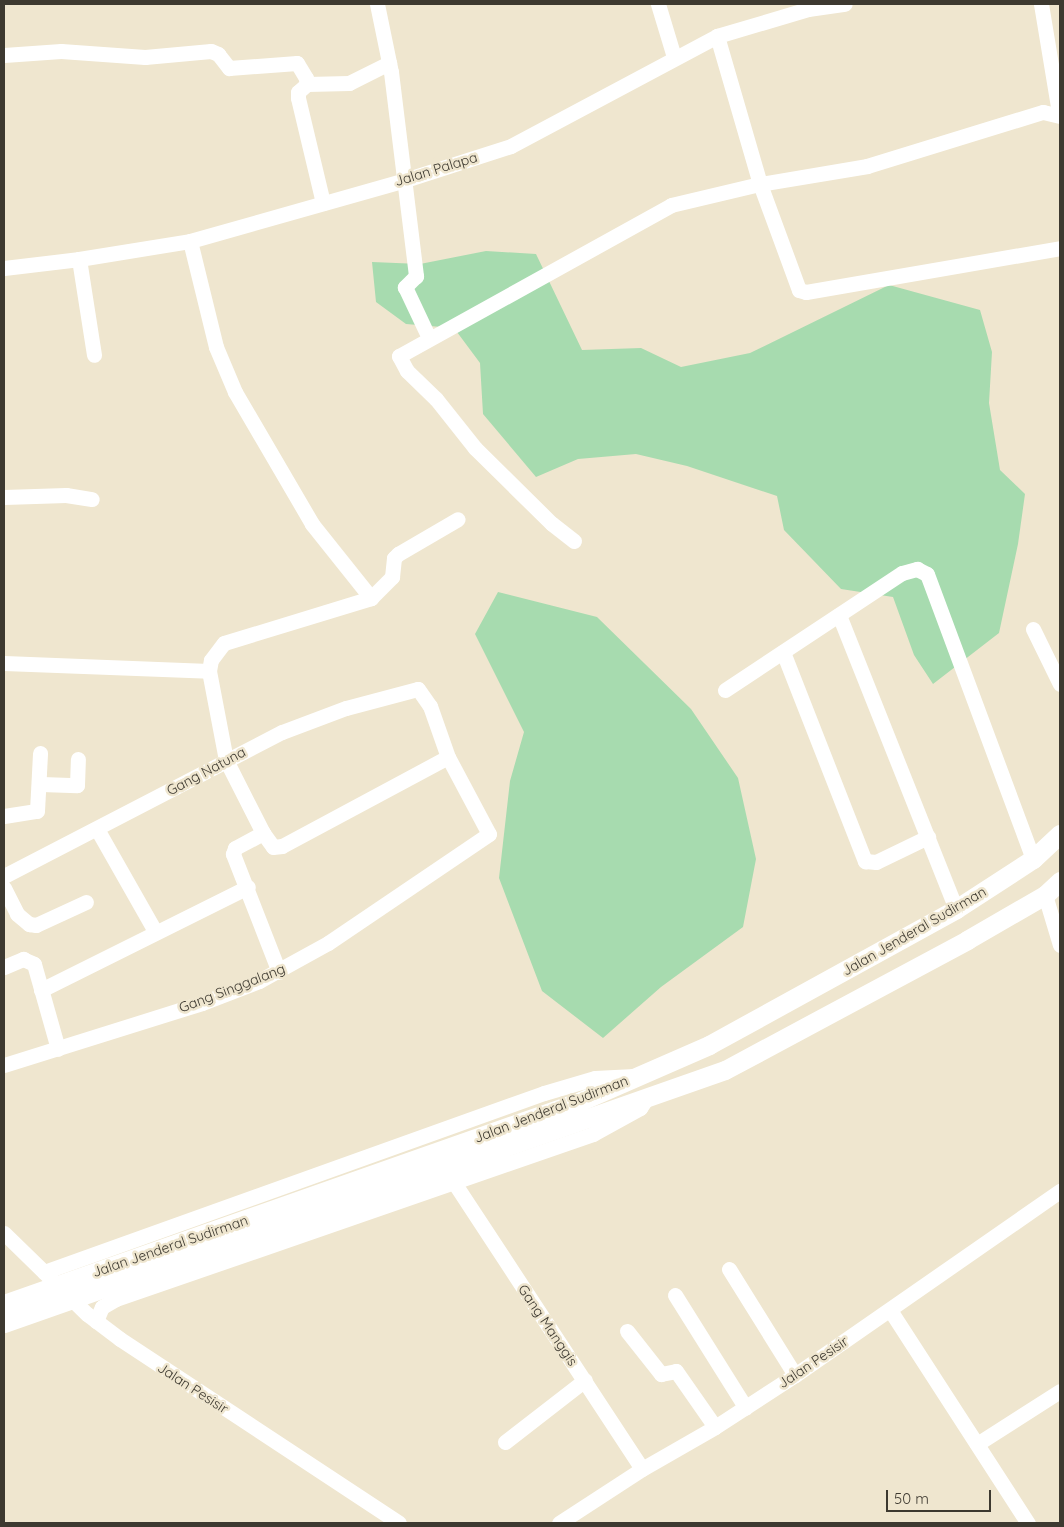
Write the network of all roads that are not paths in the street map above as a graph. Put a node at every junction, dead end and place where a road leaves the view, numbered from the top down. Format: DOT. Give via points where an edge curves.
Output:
graph roads {
  1 [pos="377,4"];
  2 [pos="658,4"];
  3 [pos="845,4"];
  4 [pos="1042,4"];
  5 [pos="717,36"];
  6 [pos="4,55"];
  7 [pos="674,57"];
  8 [pos="389,63"];
  9 [pos="307,84"];
  10 [pos="1060,114"];
  11 [pos="405,180"];
  12 [pos="760,184"];
  13 [pos="323,203"];
  14 [pos="190,241"];
  15 [pos="1060,248"];
  16 [pos="79,259"];
  17 [pos="4,268"];
  18 [pos="429,338"];
  19 [pos="94,355"];
  20 [pos="4,496"];
  21 [pos="92,499"];
  22 [pos="458,519"];
  23 [pos="574,541"];
  24 [pos="371,598"];
  25 [pos="839,615"];
  26 [pos="1033,629"];
  27 [pos="783,652"];
  28 [pos="4,663"];
  29 [pos="209,671"];
  30 [pos="1060,684"];
  31 [pos="726,690"];
  32 [pos="40,754"];
  33 [pos="448,757"];
  34 [pos="78,759"];
  35 [pos="226,760"];
  36 [pos="41,784"];
  37 [pos="4,816"];
  38 [pos="97,830"];
  39 [pos="263,833"];
  40 [pos="1060,834"];
  41 [pos="928,837"];
  42 [pos="1034,859"];
  43 [pos="4,876"];
  44 [pos="1060,881"];
  45 [pos="248,887"];
  46 [pos="4,888"];
  47 [pos="1045,895"];
  48 [pos="86,902"];
  49 [pos="956,909"];
  50 [pos="155,931"];
  51 [pos="1060,946"];
  52 [pos="4,967"];
  53 [pos="279,972"];
  54 [pos="42,990"];
  55 [pos="58,1049"];
  56 [pos="4,1066"];
  57 [pos="638,1075"];
  58 [pos="648,1096"];
  59 [pos="584,1109"];
  60 [pos="453,1181"];
  61 [pos="1060,1191"];
  62 [pos="4,1233"];
  63 [pos="729,1270"];
  64 [pos="44,1272"];
  65 [pos="675,1295"];
  66 [pos="4,1304"];
  67 [pos="890,1310"];
  68 [pos="96,1321"];
  69 [pos="4,1323"];
  70 [pos="627,1331"];
  71 [pos="795,1375"];
  72 [pos="585,1380"];
  73 [pos="1060,1392"];
  74 [pos="746,1408"];
  75 [pos="715,1427"];
  76 [pos="505,1442"];
  77 [pos="977,1444"];
  78 [pos="642,1468"];
  79 [pos="399,1523"];
  80 [pos="560,1523"];
  81 [pos="1028,1523"];
  1 -- 8 [label="street"];
  2 -- 7 [label="street"];
  3 -- 5 [label="street, Jalan Palapa" via="808,9"];
  4 -- 10 [label="street"];
  5 -- 7 [label="street, Jalan Palapa"];
  5 -- 12 [label="street"];
  6 -- 9 [label="street" via="61,51 145,57 214,52 229,68 297,63"];
  7 -- 11 [label="street, Jalan Palapa" via="511,146"];
  8 -- 9 [label="street" via="349,83"];
  8 -- 11 [label="street"];
  9 -- 13 [label="street" via="298,92 298,98"];
  10 -- 12 [label="street" via="1043,112 867,166"];
  11 -- 13 [label="street, Jalan Palapa"];
  11 -- 18 [label="street" via="416,278 405,287"];
  12 -- 15 [label="street" via="794,281 799,290 806,292"];
  12 -- 18 [label="street" via="671,205"];
  13 -- 14 [label="street, Jalan Palapa"];
  14 -- 16 [label="street, Jalan Palapa"];
  14 -- 24 [label="street" via="216,347 235,392 312,524"];
  16 -- 17 [label="street, Jalan Palapa"];
  16 -- 19 [label="street"];
  18 -- 23 [label="street" via="406,350 398,360 475,448 552,524"];
  20 -- 21 [label="street" via="66,495"];
  22 -- 24 [label="street" via="398,554 394,558 392,577"];
  24 -- 29 [label="street" via="224,643 216,651"];
  25 -- 27 [label="street"];
  25 -- 41 [label="street"];
  25 -- 42 [label="street" via="902,573 917,569 927,574"];
  26 -- 30 [label="street"];
  27 -- 31 [label="street"];
  27 -- 41 [label="street" via="866,861 876,862"];
  28 -- 29 [label="street"];
  29 -- 35 [label="street"];
  32 -- 36 [label="street"];
  33 -- 35 [label="street, Gang Natuna" via="430,706 418,689 346,708 282,732"];
  33 -- 39 [label="street" via="282,846 273,847"];
  33 -- 53 [label="street, Gang Singgalang" via="489,834 328,943"];
  34 -- 36 [label="street" via="76,785"];
  35 -- 38 [label="street, Gang Natuna"];
  35 -- 39 [label="street"];
  36 -- 37 [label="street" via="37,811"];
  38 -- 43 [label="street, Gang Natuna"];
  38 -- 50 [label="street"];
  39 -- 45 [label="street" via="234,850"];
  40 -- 42 [label="main road, Jalan Jenderal Sudirman"];
  41 -- 49 [label="street"];
  42 -- 49 [label="main road, Jalan Jenderal Sudirman"];
  44 -- 47 [label="main road, Jalan Jenderal Sudirman"];
  45 -- 50 [label="street"];
  45 -- 53 [label="street"];
  46 -- 48 [label="street" via="17,914 29,924 36,925"];
  47 -- 51 [label="street"];
  47 -- 58 [label="main road, Jalan Jenderal Sudirman" via="725,1070"];
  49 -- 57 [label="main road, Jalan Jenderal Sudirman" via="767,1016"];
  50 -- 54 [label="street"];
  52 -- 54 [label="street" via="23,959 32,961"];
  53 -- 55 [label="street, Gang Singgalang" via="202,1003"];
  54 -- 55 [label="street"];
  55 -- 56 [label="street, Gang Singgalang"];
  57 -- 59 [label="main road, Jalan Jenderal Sudirman"];
  57 -- 64 [label="street" via="595,1078 544,1092"];
  58 -- 59 [label="main road, Jalan Jenderal Sudirman"];
  58 -- 60 [label="street" via="640,1108 593,1134"];
  59 -- 66 [label="main road, Jalan Jenderal Sudirman"];
  59 -- 69 [label="main road, Jalan Jenderal Sudirman"];
  60 -- 68 [label="street" via="116,1299 102,1307"];
  60 -- 72 [label="street, Gang Manggis"];
  61 -- 67 [label="street, Jalan Pesisir"];
  62 -- 64 [label="street, Jalan Pesisir"];
  63 -- 71 [label="street"];
  64 -- 68 [label="street, Jalan Pesisir"];
  65 -- 74 [label="street"];
  67 -- 71 [label="street, Jalan Pesisir"];
  67 -- 77 [label="street"];
  68 -- 79 [label="street, Jalan Pesisir"];
  70 -- 75 [label="street" via="661,1374 676,1371"];
  71 -- 74 [label="street, Jalan Pesisir"];
  72 -- 76 [label="street"];
  72 -- 78 [label="street, Gang Manggis"];
  73 -- 77 [label="street"];
  74 -- 75 [label="street, Jalan Pesisir"];
  75 -- 78 [label="street, Jalan Pesisir"];
  77 -- 81 [label="street"];
  78 -- 80 [label="street, Jalan Pesisir"];
}
